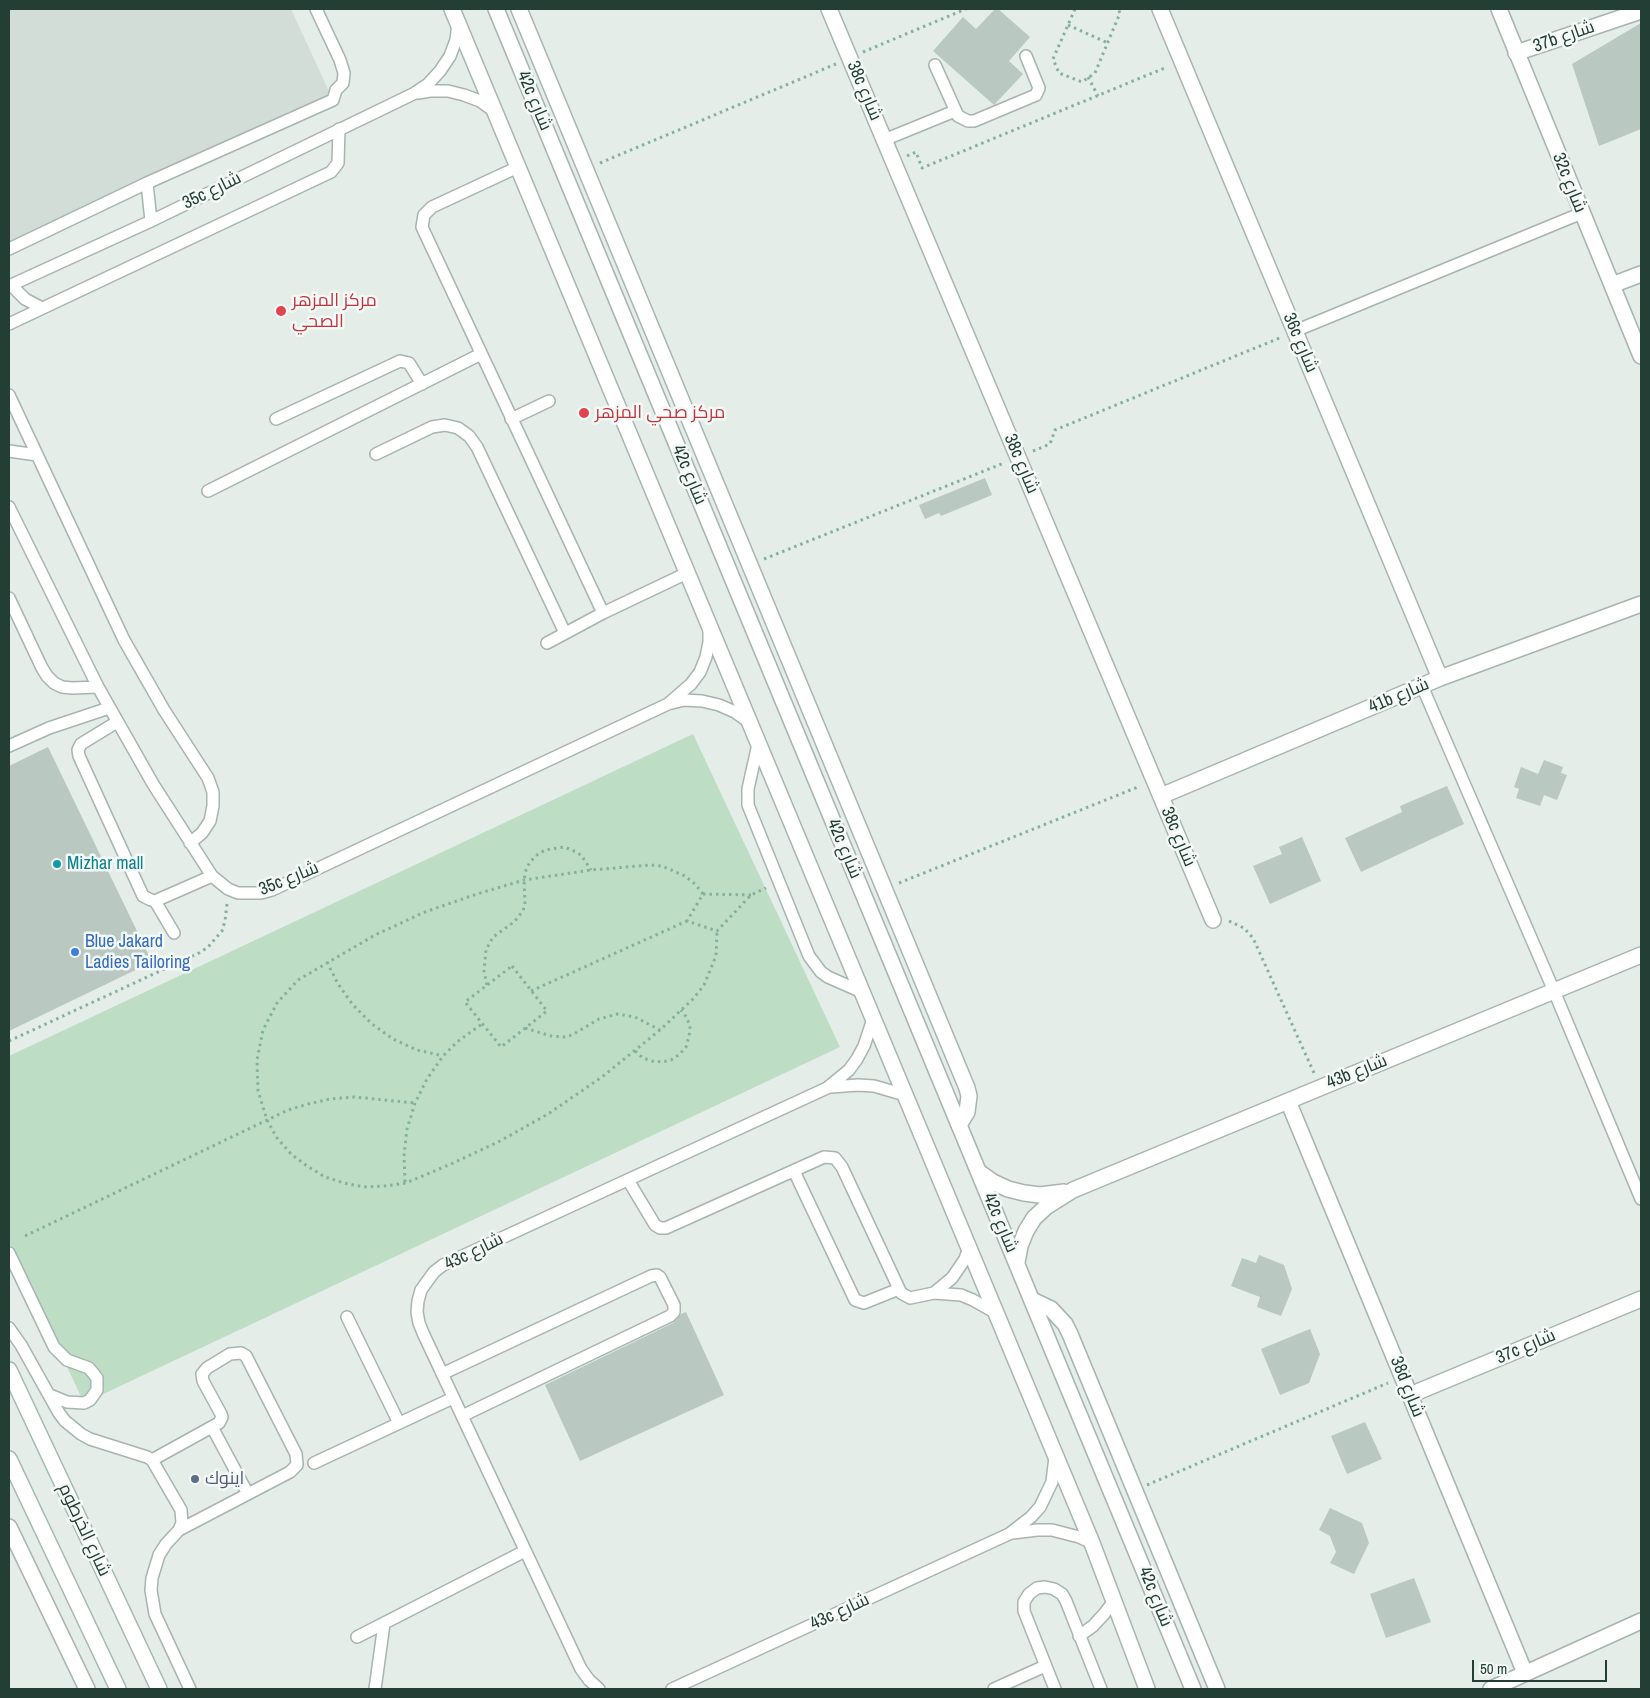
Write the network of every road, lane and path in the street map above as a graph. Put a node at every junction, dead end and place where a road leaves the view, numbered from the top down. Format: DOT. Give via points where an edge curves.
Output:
graph roads {
  1 [pos="316,9"];
  2 [pos="496,9"];
  3 [pos="519,9"];
  4 [pos="829,9"];
  5 [pos="966,9"];
  6 [pos="1075,9"];
  7 [pos="1118,9"];
  8 [pos="1160,9"];
  9 [pos="1499,9"];
  10 [pos="1641,11"];
  11 [pos="455,15"];
  12 [pos="1068,25"];
  13 [pos="1108,43"];
  14 [pos="1516,53"];
  15 [pos="1026,56"];
  16 [pos="850,58"];
  17 [pos="1182,61"];
  18 [pos="935,65"];
  19 [pos="1088,77"];
  20 [pos="413,94"];
  21 [pos="1098,96"];
  22 [pos="495,111"];
  23 [pos="954,111"];
  24 [pos="339,129"];
  25 [pos="884,140"];
  26 [pos="894,162"];
  27 [pos="518,167"];
  28 [pos="586,170"];
  29 [pos="147,183"];
  30 [pos="1582,213"];
  31 [pos="151,221"];
  32 [pos="9,249"];
  33 [pos="1641,274"];
  34 [pos="10,285"];
  35 [pos="1612,285"];
  36 [pos="42,308"];
  37 [pos="9,324"];
  38 [pos="1295,331"];
  39 [pos="481,354"];
  40 [pos="1641,356"];
  41 [pos="422,384"];
  42 [pos="9,395"];
  43 [pos="549,401"];
  44 [pos="276,419"];
  45 [pos="511,419"];
  46 [pos="9,451"];
  47 [pos="376,454"];
  48 [pos="37,455"];
  49 [pos="208,491"];
  50 [pos="9,507"];
  51 [pos="687,574"];
  52 [pos="9,598"];
  53 [pos="1641,604"];
  54 [pos="602,613"];
  55 [pos="709,626"];
  56 [pos="565,633"];
  57 [pos="547,643"];
  58 [pos="1440,678"];
  59 [pos="1422,686"];
  60 [pos="98,687"];
  61 [pos="668,704"];
  62 [pos="109,708"];
  63 [pos="117,722"];
  64 [pos="749,722"];
  65 [pos="758,744"];
  66 [pos="9,746"];
  67 [pos="1141,795"];
  68 [pos="1161,796"];
  69 [pos="190,843"];
  70 [pos="591,870"];
  71 [pos="212,876"];
  72 [pos="524,880"];
  73 [pos="228,889"];
  74 [pos="703,894"];
  75 [pos="155,900"];
  76 [pos="891,905"];
  77 [pos="1213,920"];
  78 [pos="687,921"];
  79 [pos="717,931"];
  80 [pos="174,933"];
  81 [pos="1641,955"];
  82 [pos="328,962"];
  83 [pos="487,985"];
  84 [pos="531,991"];
  85 [pos="1554,991"];
  86 [pos="862,992"];
  87 [pos="681,1010"];
  88 [pos="873,1018"];
  89 [pos="482,1024"];
  90 [pos="525,1028"];
  91 [pos="660,1030"];
  92 [pos="9,1041"];
  93 [pos="635,1051"];
  94 [pos="443,1056"];
  95 [pos="1320,1087"];
  96 [pos="826,1088"];
  97 [pos="905,1095"];
  98 [pos="1288,1101"];
  99 [pos="415,1103"];
  100 [pos="267,1120"];
  101 [pos="959,1125"];
  102 [pos="794,1171"];
  103 [pos="979,1172"];
  104 [pos="628,1180"];
  105 [pos="406,1182"];
  106 [pos="1073,1190"];
  107 [pos="1641,1199"];
  108 [pos="25,1236"];
  109 [pos="969,1248"];
  110 [pos="9,1253"];
  111 [pos="1017,1262"];
  112 [pos="899,1289"];
  113 [pos="934,1293"];
  114 [pos="1032,1300"];
  115 [pos="1641,1300"];
  116 [pos="996,1313"];
  117 [pos="347,1317"];
  118 [pos="9,1328"];
  119 [pos="9,1370"];
  120 [pos="442,1374"];
  121 [pos="1402,1377"];
  122 [pos="50,1395"];
  123 [pos="1410,1395"];
  124 [pos="454,1398"];
  125 [pos="462,1416"];
  126 [pos="399,1423"];
  127 [pos="212,1427"];
  128 [pos="1055,1454"];
  129 [pos="9,1458"];
  130 [pos="152,1460"];
  131 [pos="314,1463"];
  132 [pos="1134,1490"];
  133 [pos="248,1494"];
  134 [pos="9,1527"];
  135 [pos="179,1530"];
  136 [pos="1009,1534"];
  137 [pos="1092,1543"];
  138 [pos="525,1551"];
  139 [pos="1114,1601"];
  140 [pos="1641,1621"];
  141 [pos="384,1624"];
  142 [pos="1079,1636"];
  143 [pos="357,1637"];
  144 [pos="1045,1666"];
  145 [pos="1525,1673"];
  146 [pos="87,1689"];
  147 [pos="118,1689"];
  148 [pos="159,1689"];
  149 [pos="190,1689"];
  150 [pos="374,1689"];
  151 [pos="599,1689"];
  152 [pos="672,1689"];
  153 [pos="994,1689"];
  154 [pos="1055,1689"];
  155 [pos="1101,1689"];
  156 [pos="1147,1689"];
  157 [pos="1193,1689"];
  158 [pos="1217,1689"];
  159 [pos="1491,1689"];
  1 -- 29 [label="lane" via="344,74 343,83 333,100"];
  2 -- 101 [label="street, 42c شارع"];
  3 -- 28 [label="street"];
  4 -- 16 [label="street, 38c شارع"];
  5 -- 16 [label="path"];
  6 -- 12 [label="path"];
  7 -- 13 [label="path" via="1120,13"];
  8 -- 17 [label="street, 36c شارع"];
  9 -- 14 [label="street, 32c شارع"];
  10 -- 14 [label="street, 37b شارع"];
  11 -- 20 [label="lane, 35c شارع" via="456,40 450,56 440,72"];
  11 -- 22 [label="street"];
  12 -- 13 [label="path"];
  12 -- 19 [label="path" via="1053,59 1059,73 1082,82"];
  13 -- 19 [label="path" via="1095,73"];
  14 -- 30 [label="street, 32c شارع"];
  15 -- 23 [label="lane" via="1039,88 1036,95 974,121 962,120"];
  16 -- 25 [label="street, 38c شارع"];
  16 -- 28 [label="path"];
  17 -- 21 [label="path"];
  17 -- 38 [label="street, 36c شارع"];
  18 -- 23 [label="lane"];
  19 -- 21 [label="path"];
  20 -- 22 [label="lane, 35c شارع" via="448,91 480,101"];
  20 -- 24 [label="lane, 35c شارع"];
  21 -- 26 [label="path" via="922,168 916,152"];
  22 -- 27 [label="street"];
  23 -- 25 [label="lane"];
  24 -- 31 [label="lane, 35c شارع"];
  24 -- 36 [label="lane" via="338,163 331,172"];
  25 -- 26 [label="street, 38c شارع"];
  26 -- 68 [label="street, 38c شارع"];
  27 -- 39 [label="lane" via="427,210 422,221"];
  27 -- 51 [label="street"];
  28 -- 76 [label="street"];
  29 -- 31 [label="lane"];
  29 -- 32 [label="lane"];
  30 -- 35 [label="street, 32c شارع"];
  30 -- 38 [label="lane"];
  31 -- 34 [label="lane, 35c شارع"];
  33 -- 35 [label="street"];
  34 -- 36 [label="lane" via="25,299"];
  35 -- 40 [label="street, 32c شارع"];
  36 -- 37 [label="lane"];
  38 -- 58 [label="street, 36c شارع"];
  39 -- 41 [label="lane"];
  39 -- 45 [label="lane"];
  41 -- 44 [label="lane" via="409,364 400,361"];
  41 -- 49 [label="lane"];
  42 -- 48 [label="lane"];
  43 -- 45 [label="lane"];
  45 -- 54 [label="lane"];
  46 -- 48 [label="lane"];
  47 -- 56 [label="lane" via="432,427 458,428 469,436"];
  48 -- 69 [label="lane" via="124,640 208,778 213,792 212,814 202,833"];
  50 -- 60 [label="lane, 35c شارع"];
  51 -- 54 [label="lane"];
  51 -- 55 [label="street"];
  52 -- 60 [label="lane" via="47,676 62,687"];
  53 -- 58 [label="street, 41b شارع"];
  54 -- 56 [label="lane"];
  55 -- 61 [label="lane, 35c شارع" via="709,642 700,672"];
  55 -- 64 [label="street"];
  56 -- 57 [label="lane"];
  58 -- 59 [label="street, 41b شارع"];
  59 -- 68 [label="street, 41b شارع"];
  59 -- 85 [label="lane"];
  60 -- 62 [label="lane, 35c شارع"];
  61 -- 64 [label="lane, 35c شارع" via="684,700 702,701 735,712"];
  61 -- 73 [label="lane, 35c شارع" via="272,890 250,894"];
  62 -- 63 [label="lane, 35c شارع"];
  62 -- 66 [label="lane" via="49,728"];
  63 -- 69 [label="lane, 35c شارع"];
  63 -- 75 [label="lane" via="81,744 79,756 141,892 147,899"];
  64 -- 65 [label="street"];
  65 -- 86 [label="street"];
  65 -- 86 [label="lane" via="748,789 748,805 809,956 828,977"];
  67 -- 76 [label="path" via="1138,787 898,884 904,900"];
  68 -- 77 [label="street, 38c شارع"];
  69 -- 71 [label="lane, 35c شارع"];
  70 -- 72 [label="path"];
  70 -- 72 [label="path" via="581,855 564,847 554,847 530,862"];
  70 -- 74 [label="path" via="662,866 685,876"];
  71 -- 73 [label="lane, 35c شارع"];
  71 -- 75 [label="lane"];
  72 -- 82 [label="path" via="425,912"];
  72 -- 83 [label="path" via="523,911 493,937 486,950 484,971"];
  73 -- 92 [label="path" via="225,921 216,940 208,947"];
  74 -- 78 [label="path"];
  74 -- 79 [label="path" via="751,895"];
  75 -- 80 [label="lane"];
  76 -- 101 [label="street" via="967,1088 967,1112"];
  77 -- 95 [label="path" via="1226,919 1249,932 1253,938"];
  78 -- 79 [label="path"];
  78 -- 84 [label="path"];
  79 -- 87 [label="path" via="716,956 711,971 694,998"];
  81 -- 85 [label="street, 43b شارع"];
  82 -- 94 [label="path" via="338,984 372,1024 417,1050"];
  82 -- 100 [label="path" via="298,980 277,1003 263,1030 257,1060 258,1091"];
  83 -- 84 [label="path" via="512,966"];
  83 -- 89 [label="path" via="466,1002"];
  84 -- 90 [label="path" via="547,1010"];
  85 -- 95 [label="street, 43b شارع"];
  85 -- 107 [label="lane"];
  86 -- 88 [label="street"];
  87 -- 91 [label="path"];
  87 -- 93 [label="path" via="690,1028 686,1047 680,1054 662,1062 643,1058"];
  88 -- 96 [label="lane, 43c شارع" via="857,1059"];
  88 -- 97 [label="street"];
  89 -- 90 [label="path" via="501,1047"];
  89 -- 94 [label="path"];
  90 -- 91 [label="path" via="565,1037 599,1019 617,1014 635,1017"];
  91 -- 93 [label="path"];
  93 -- 105 [label="path" via="524,1128 452,1164"];
  94 -- 99 [label="path" via="426,1079"];
  95 -- 98 [label="street, 43b شارع"];
  96 -- 97 [label="lane, 43c شارع" via="874,1086"];
  96 -- 104 [label="lane, 43c شارع"];
  97 -- 109 [label="street"];
  98 -- 106 [label="street, 43b شارع"];
  98 -- 121 [label="street, 38d شارع"];
  99 -- 100 [label="path" via="377,1098 330,1099 288,1110"];
  99 -- 105 [label="path" via="407,1129"];
  100 -- 105 [label="path" via="290,1154 325,1176 364,1187"];
  100 -- 108 [label="path"];
  101 -- 103 [label="street, 42c شارع"];
  102 -- 104 [label="lane" via="666,1228 655,1225"];
  102 -- 112 [label="lane" via="855,1300 864,1303"];
  102 -- 112 [label="lane" via="824,1157 836,1158 840,1162"];
  103 -- 106 [label="street, 43b شارع" via="1008,1189 1024,1193 1057,1194"];
  103 -- 111 [label="street, 42c شارع"];
  104 -- 120 [label="lane, 43c شارع" via="434,1272 421,1290 418,1312 423,1334"];
  106 -- 111 [label="street, 43b شارع" via="1046,1206 1034,1218 1020,1246"];
  109 -- 113 [label="lane" via="952,1278"];
  109 -- 116 [label="street"];
  110 -- 122 [label="lane" via="54,1347 67,1360 89,1368 97,1378 98,1390 84,1403 67,1402"];
  111 -- 114 [label="street, 42c شارع"];
  112 -- 113 [label="lane" via="910,1298"];
  113 -- 116 [label="lane" via="961,1295"];
  114 -- 132 [label="street" via="1051,1309 1066,1324"];
  114 -- 157 [label="street, 42c شارع"];
  115 -- 123 [label="street, 37c شارع"];
  116 -- 128 [label="street"];
  117 -- 126 [label="lane"];
  118 -- 122 [label="lane"];
  119 -- 148 [label="street, شارع الخرطوم"];
  120 -- 124 [label="lane, 43c شارع"];
  120 -- 125 [label="lane" via="650,1276 660,1277 674,1305 670,1316"];
  121 -- 123 [label="street, 38d شارع"];
  121 -- 132 [label="path"];
  122 -- 130 [label="lane" via="65,1421 81,1434"];
  123 -- 145 [label="street, 38d شارع"];
  124 -- 125 [label="lane, 43c شارع"];
  124 -- 126 [label="lane"];
  125 -- 138 [label="lane, 43c شارع"];
  126 -- 131 [label="lane"];
  127 -- 130 [label="lane"];
  127 -- 133 [label="lane"];
  127 -- 133 [label="lane" via="222,1417 202,1374 230,1354 241,1353 249,1361 298,1461 294,1470"];
  128 -- 136 [label="lane, 43c شارع" via="1052,1482 1043,1500 1031,1518"];
  128 -- 137 [label="street"];
  129 -- 147 [label="street"];
  130 -- 135 [label="lane" via="181,1510"];
  132 -- 158 [label="street"];
  133 -- 135 [label="lane"];
  134 -- 146 [label="street"];
  135 -- 149 [label="lane" via="159,1555 151,1590 155,1614"];
  136 -- 137 [label="lane, 43c شارع" via="1052,1530"];
  136 -- 152 [label="lane, 43c شارع"];
  137 -- 139 [label="street"];
  138 -- 141 [label="lane"];
  138 -- 151 [label="lane, 43c شارع" via="582,1669"];
  139 -- 142 [label="lane" via="1093,1626"];
  139 -- 156 [label="street"];
  140 -- 145 [label="street"];
  141 -- 143 [label="lane"];
  141 -- 150 [label="lane"];
  142 -- 144 [label="lane" via="1062,1594 1054,1588 1045,1587 1029,1594 1024,1602 1024,1611"];
  142 -- 155 [label="lane"];
  144 -- 153 [label="lane"];
  144 -- 154 [label="lane"];
  145 -- 159 [label="street"];
}
